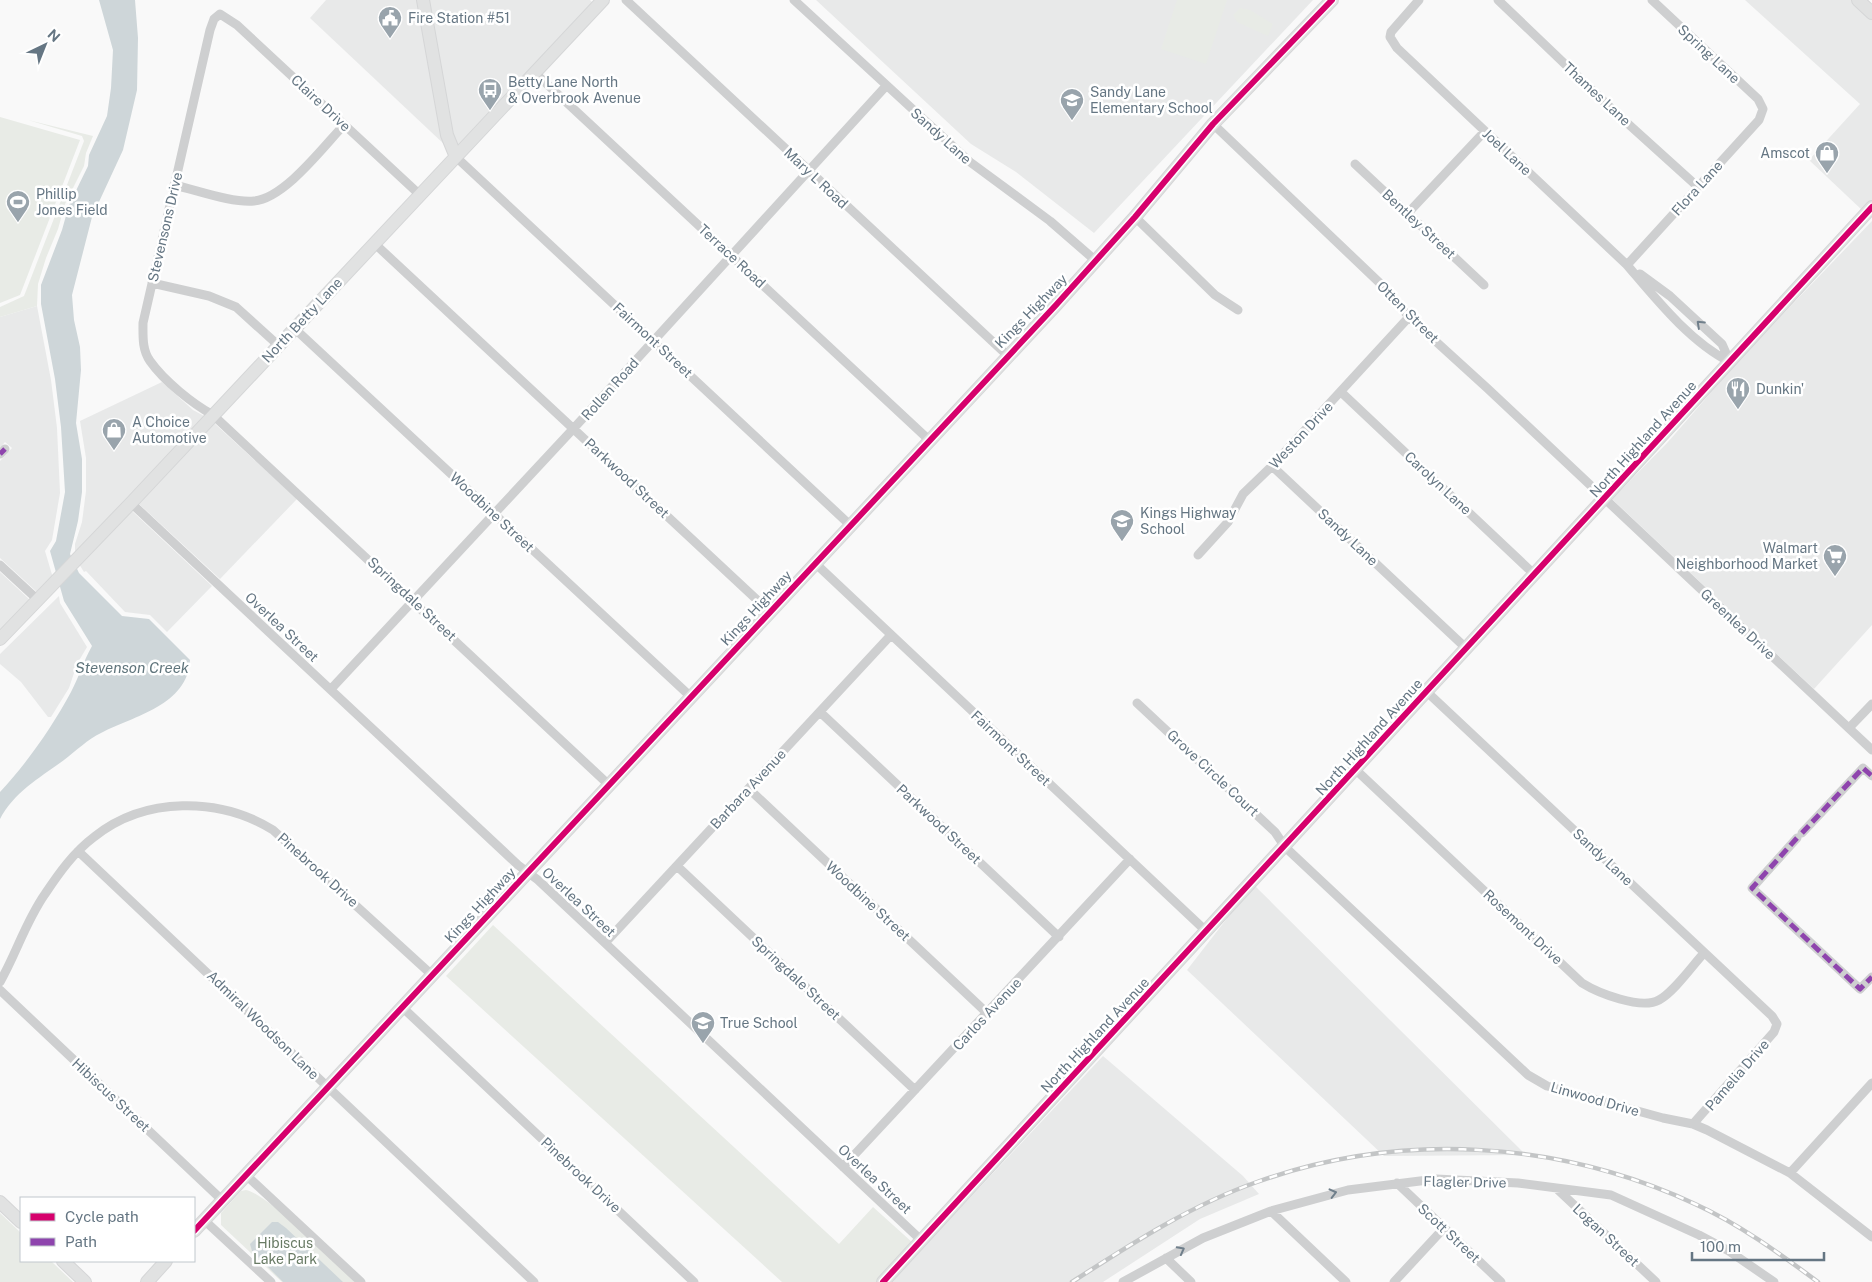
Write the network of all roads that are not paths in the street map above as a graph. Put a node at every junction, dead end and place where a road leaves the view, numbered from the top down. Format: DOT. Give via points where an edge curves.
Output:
graph roads {
  1 [pos="423,0"];
  2 [pos="602,0"];
  3 [pos="626,0"];
  4 [pos="794,0"];
  5 [pos="1332,0"];
  6 [pos="1419,0"];
  7 [pos="1498,0"];
  8 [pos="1652,0"];
  9 [pos="1858,0"];
  10 [pos="1872,13"];
  11 [pos="220,14"];
  12 [pos="535,73"];
  13 [pos="886,86"];
  14 [pos="1763,109"];
  15 [pos="1213,124"];
  16 [pos="344,125"];
  17 [pos="1485,131"];
  18 [pos="456,157"];
  19 [pos="1355,164"];
  20 [pos="809,171"];
  21 [pos="174,185"];
  22 [pos="1698,187"];
  23 [pos="420,195"];
  24 [pos="1872,207"];
  25 [pos="1408,213"];
  26 [pos="1135,218"];
  27 [pos="374,243"];
  28 [pos="731,256"];
  29 [pos="1096,261"];
  30 [pos="1627,265"];
  31 [pos="152,283"];
  32 [pos="1484,285"];
  33 [pos="1238,310"];
  34 [pos="1409,317"];
  35 [pos="294,328"];
  36 [pos="654,340"];
  37 [pos="278,345"];
  38 [pos="1007,355"];
  39 [pos="1730,362"];
  40 [pos="1341,392"];
  41 [pos="214,415"];
  42 [pos="574,428"];
  43 [pos="928,439"];
  44 [pos="1272,466"];
  45 [pos="1604,499"];
  46 [pos="131,503"];
  47 [pos="492,513"];
  48 [pos="850,525"];
  49 [pos="1198,555"];
  50 [pos="815,563"];
  51 [pos="0,565"];
  52 [pos="1535,574"];
  53 [pos="38,600"];
  54 [pos="413,600"];
  55 [pos="770,612"];
  56 [pos="891,635"];
  57 [pos="0,639"];
  58 [pos="1467,649"];
  59 [pos="330,689"];
  60 [pos="1427,692"];
  61 [pos="690,696"];
  62 [pos="1137,703"];
  63 [pos="1872,704"];
  64 [pos="820,712"];
  65 [pos="1849,728"];
  66 [pos="1872,750"];
  67 [pos="1356,770"];
  68 [pos="1872,776"];
  69 [pos="609,785"];
  70 [pos="749,789"];
  71 [pos="1285,847"];
  72 [pos="78,851"];
  73 [pos="1130,859"];
  74 [pos="677,866"];
  75 [pos="528,872"];
  76 [pos="1207,932"];
  77 [pos="1059,936"];
  78 [pos="605,943"];
  79 [pos="1704,953"];
  80 [pos="432,975"];
  81 [pos="1872,977"];
  82 [pos="0,982"];
  83 [pos="0,990"];
  84 [pos="402,1007"];
  85 [pos="987,1013"];
  86 [pos="1777,1024"];
  87 [pos="1872,1083"];
  88 [pos="329,1088"];
  89 [pos="915,1090"];
  90 [pos="1693,1124"];
  91 [pos="843,1167"];
  92 [pos="1790,1173"];
  93 [pos="246,1174"];
  94 [pos="1397,1183"];
  95 [pos="1556,1188"];
  96 [pos="222,1200"];
  97 [pos="0,1202"];
  98 [pos="1271,1212"];
  99 [pos="204,1220"];
  100 [pos="20,1221"];
  101 [pos="1444,1228"];
  102 [pos="195,1230"];
  103 [pos="1872,1237"];
  104 [pos="922,1240"];
  105 [pos="1166,1258"];
  106 [pos="63,1262"];
  107 [pos="165,1262"];
  108 [pos="85,1282"];
  109 [pos="147,1282"];
  110 [pos="271,1282"];
  111 [pos="361,1282"];
  112 [pos="534,1282"];
  113 [pos="694,1282"];
  114 [pos="883,1282"];
  115 [pos="1123,1282"];
  116 [pos="1191,1282"];
  117 [pos="1346,1282"];
  118 [pos="1394,1282"];
  119 [pos="1501,1282"];
  120 [pos="1656,1282"];
  121 [pos="1774,1282"];
  1 -- 18 [label="street" via="447,135"];
  2 -- 12 [label="street, North Betty Lane"];
  3 -- 20 [label="street, Mary L Road"];
  4 -- 13 [label="street, Sandy Lane"];
  5 -- 15 [label="street, Kings Highway"];
  6 -- 17 [label="street, Joel Lane" via="1394,27 1390,37 1397,48"];
  7 -- 22 [label="street, Thames Lane"];
  8 -- 14 [label="street, Spring Lane" via="1758,99"];
  9 -- 10 [label="street"];
  11 -- 16 [label="street, Claire Drive" via="237,24"];
  11 -- 21 [label="street, Stevensons Drive" via="210,30"];
  12 -- 18 [label="street, North Betty Lane"];
  12 -- 28 [label="street, Terrace Road"];
  13 -- 20 [label="street, Rollen Road"];
  13 -- 29 [label="street, Sandy Lane" via="970,162 1050,221"];
  14 -- 22 [label="street, Flora Lane" via="1759,120"];
  15 -- 26 [label="street, Kings Highway"];
  15 -- 34 [label="street, Otten Street" via="1385,288"];
  16 -- 21 [label="street" via="288,183 265,199 239,200"];
  16 -- 23 [label="street, Claire Drive"];
  17 -- 25 [label="street"];
  17 -- 30 [label="street, Joel Lane"];
  18 -- 23 [label="street, North Betty Lane"];
  18 -- 36 [label="street, Fairmont Street"];
  19 -- 25 [label="street, Bentley Street"];
  20 -- 28 [label="street, Rollen Road"];
  20 -- 38 [label="street, Mary L Road"];
  21 -- 31 [label="street, Stevensons Drive"];
  22 -- 30 [label="street, Flora Lane"];
  23 -- 27 [label="street, North Betty Lane"];
  24 -- 39 [label="street, North Highland Avenue"];
  25 -- 32 [label="street, Bentley Street"];
  26 -- 29 [label="street, Kings Highway"];
  26 -- 33 [label="street" via="1215,295"];
  27 -- 35 [label="street, North Betty Lane"];
  27 -- 42 [label="street, Parkwood Street"];
  28 -- 36 [label="street, Rollen Road"];
  28 -- 43 [label="street, Terrace Road"];
  29 -- 38 [label="street, Kings Highway"];
  30 -- 39 [label="street, Joel Lane" via="1660,303 1713,354"];
  31 -- 37 [label="street" via="209,296 236,307"];
  31 -- 41 [label="street, Stevensons Drive" via="143,323 143,342 150,361 196,406"];
  34 -- 40 [label="street, Weston Drive"];
  34 -- 45 [label="street, Otten Street"];
  35 -- 37 [label="street, North Betty Lane"];
  35 -- 47 [label="street, Woodbine Street"];
  36 -- 42 [label="street, Rollen Road"];
  36 -- 48 [label="street, Fairmont Street"];
  37 -- 41 [label="street, North Betty Lane"];
  38 -- 43 [label="street, Kings Highway"];
  39 -- 45 [label="street, North Highland Avenue"];
  40 -- 44 [label="street, Weston Drive"];
  40 -- 52 [label="street, Carolyn Lane"];
  41 -- 46 [label="street, North Betty Lane"];
  41 -- 54 [label="street, Springdale Street"];
  42 -- 47 [label="street, Rollen Road"];
  42 -- 55 [label="street, Parkwood Street"];
  43 -- 48 [label="street, Kings Highway"];
  44 -- 49 [label="street, Weston Drive" via="1243,494 1228,522"];
  44 -- 58 [label="street, Sandy Lane"];
  45 -- 52 [label="street, North Highland Avenue"];
  45 -- 65 [label="street, Greenlea Drive"];
  46 -- 53 [label="street, North Betty Lane"];
  46 -- 59 [label="street, Overlea Street"];
  47 -- 54 [label="street, Rollen Road"];
  47 -- 61 [label="street, Woodbine Street"];
  48 -- 50 [label="street, Kings Highway"];
  50 -- 55 [label="street, Kings Highway"];
  50 -- 56 [label="street, Fairmont Street"];
  51 -- 53 [label="street"];
  52 -- 58 [label="street, North Highland Avenue"];
  53 -- 57 [label="street, North Betty Lane"];
  54 -- 59 [label="street, Rollen Road"];
  54 -- 69 [label="street, Springdale Street"];
  55 -- 61 [label="street, Kings Highway"];
  56 -- 64 [label="street, Barbara Avenue"];
  56 -- 73 [label="street, Fairmont Street"];
  58 -- 60 [label="street, North Highland Avenue"];
  59 -- 75 [label="street, Overlea Street"];
  60 -- 67 [label="street, North Highland Avenue"];
  60 -- 79 [label="street, Sandy Lane"];
  61 -- 69 [label="street, Kings Highway"];
  62 -- 71 [label="street, Grove Circle Court" via="1275,832"];
  63 -- 65 [label="street"];
  64 -- 70 [label="street, Barbara Avenue"];
  64 -- 77 [label="street, Parkwood Street"];
  65 -- 66 [label="street, Greenlea Drive"];
  67 -- 71 [label="street, North Highland Avenue"];
  67 -- 79 [label="street, Rosemont Drive" via="1582,983 1595,990 1641,1004 1654,1002 1666,995"];
  68 -- 81 [label="street" via="1863,768 1752,888 1860,989"];
  69 -- 75 [label="street, Kings Highway"];
  70 -- 74 [label="street, Barbara Avenue"];
  70 -- 85 [label="street, Woodbine Street"];
  71 -- 76 [label="street, North Highland Avenue"];
  71 -- 90 [label="street, Linwood Drive" via="1528,1075 1547,1086"];
  72 -- 80 [label="street, Pinebrook Drive" via="121,820 167,807 214,807 256,819 292,845"];
  72 -- 82 [label="street, Pinebrook Drive" via="44,896"];
  72 -- 88 [label="street, Admiral Woodson Lane"];
  73 -- 76 [label="street, Fairmont Street"];
  73 -- 77 [label="street, Carlos Avenue"];
  74 -- 78 [label="street, Barbara Avenue"];
  74 -- 89 [label="street, Springdale Street"];
  75 -- 78 [label="street, Overlea Street"];
  75 -- 80 [label="street, Kings Highway"];
  76 -- 104 [label="street, North Highland Avenue"];
  77 -- 85 [label="street, Carlos Avenue"];
  78 -- 91 [label="street, Overlea Street"];
  79 -- 86 [label="street, Sandy Lane"];
  80 -- 84 [label="street, Kings Highway"];
  83 -- 96 [label="street, Hibiscus Street"];
  84 -- 88 [label="street, Kings Highway"];
  84 -- 113 [label="street, Pinebrook Drive"];
  85 -- 89 [label="street, Carlos Avenue"];
  86 -- 90 [label="street, Pamelia Drive" via="1774,1032"];
  87 -- 92 [label="street"];
  88 -- 93 [label="street, Kings Highway"];
  88 -- 112 [label="street, Admiral Woodson Lane"];
  89 -- 91 [label="street, Carlos Avenue"];
  90 -- 92 [label="street, Linwood Drive"];
  91 -- 104 [label="street, Overlea Street"];
  92 -- 103 [label="street, Linwood Drive"];
  93 -- 96 [label="street, Kings Highway"];
  93 -- 111 [label="street"];
  94 -- 95 [label="street, Flagler Drive" via="1475,1180"];
  98 -- 94 [label="street, Flagler Drive, one-way" via="1348,1190"];
  94 -- 101 [label="street, Scott Street"];
  95 -- 120 [label="street, Logan Street"];
  95 -- 121 [label="street, Flagler Drive" via="1611,1195 1729,1251"];
  96 -- 99 [label="street, Kings Highway"];
  97 -- 100 [label="street"];
  105 -- 98 [label="street, Flagler Drive, one-way" via="1203,1238"];
  98 -- 117 [label="street"];
  99 -- 102 [label="street, Kings Highway"];
  99 -- 110 [label="street"];
  101 -- 118 [label="street"];
  101 -- 119 [label="street, Scott Street"];
  104 -- 114 [label="street, North Highland Avenue"];
  105 -- 115 [label="street, Flagler Drive"];
  105 -- 116 [label="street"];
  106 -- 108 [label="street"];
  107 -- 109 [label="street"];
}
